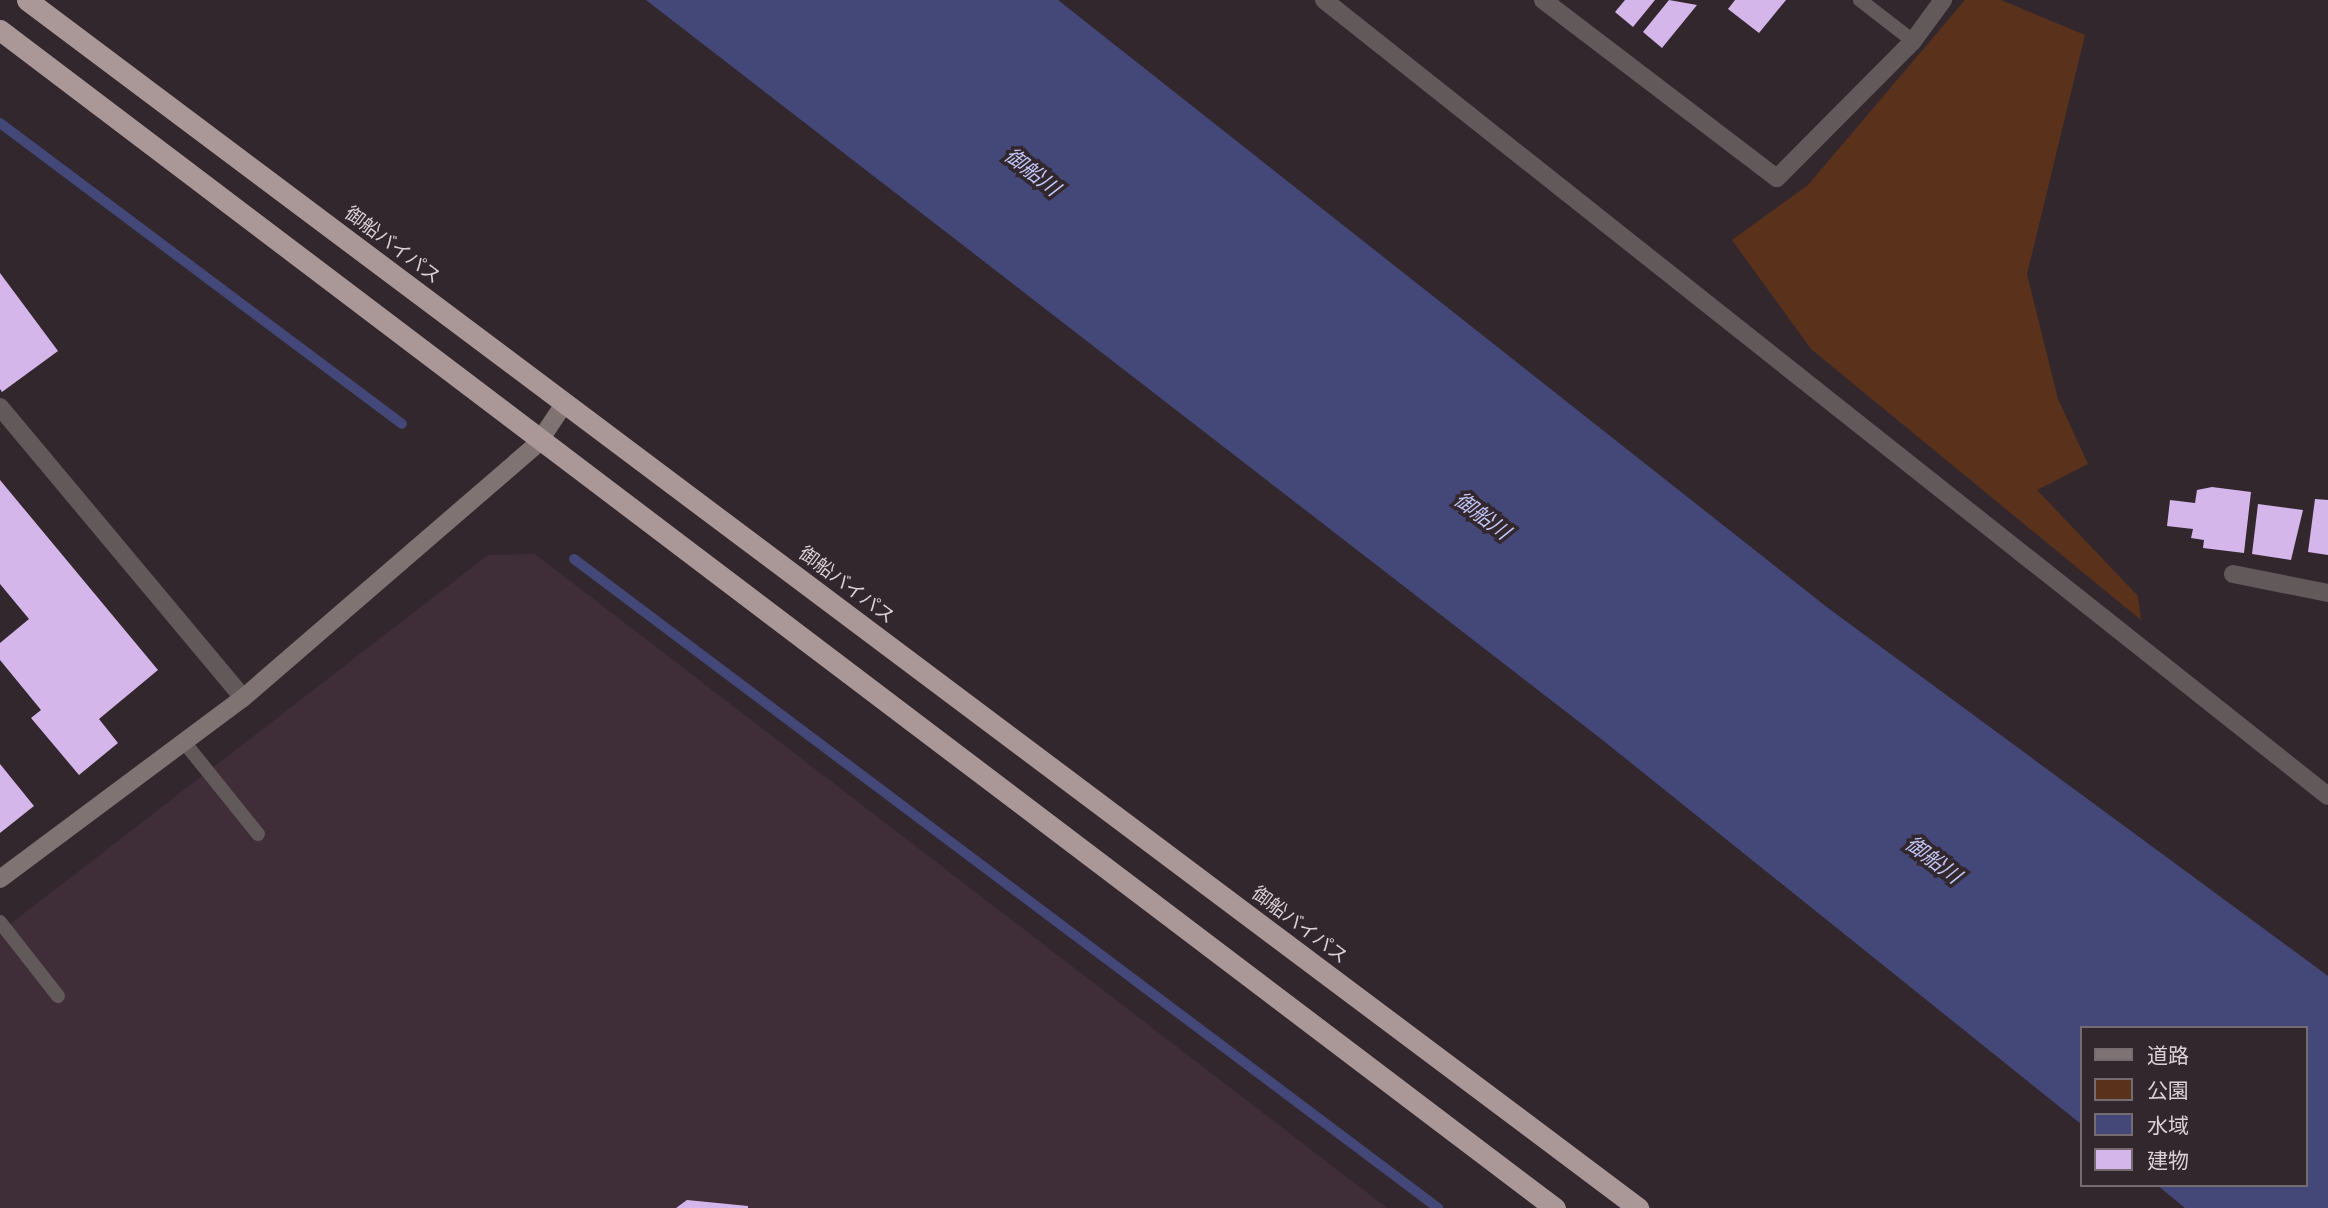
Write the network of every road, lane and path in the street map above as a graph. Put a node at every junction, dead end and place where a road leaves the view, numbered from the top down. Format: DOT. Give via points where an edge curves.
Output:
graph roads {
  1 [pos="27,0"];
  2 [pos="1324,0"];
  3 [pos="1543,0"];
  4 [pos="1860,0"];
  5 [pos="1943,0"];
  6 [pos="0,30"];
  7 [pos="1913,41"];
  8 [pos="564,404"];
  9 [pos="0,407"];
  10 [pos="538,443"];
  11 [pos="2233,575"];
  12 [pos="2328,593"];
  13 [pos="243,698"];
  14 [pos="184,742"];
  15 [pos="2328,796"];
  16 [pos="258,834"];
  17 [pos="0,879"];
  18 [pos="0,922"];
  19 [pos="58,996"];
  20 [pos="1555,1208"];
  21 [pos="1638,1208"];
  1 -- 8 [label="highway, 御船バイパス"];
  2 -- 15 [label="street"];
  3 -- 7 [label="street" via="1777,178"];
  4 -- 7 [label="lane"];
  5 -- 7 [label="street"];
  6 -- 10 [label="highway"];
  8 -- 10 [label="street"];
  8 -- 21 [label="highway, 御船バイパス"];
  9 -- 13 [label="street"];
  10 -- 13 [label="street"];
  10 -- 20 [label="highway"];
  11 -- 12 [label="street"];
  13 -- 14 [label="street"];
  14 -- 16 [label="lane"];
  14 -- 17 [label="street"];
  18 -- 19 [label="lane"];
}
